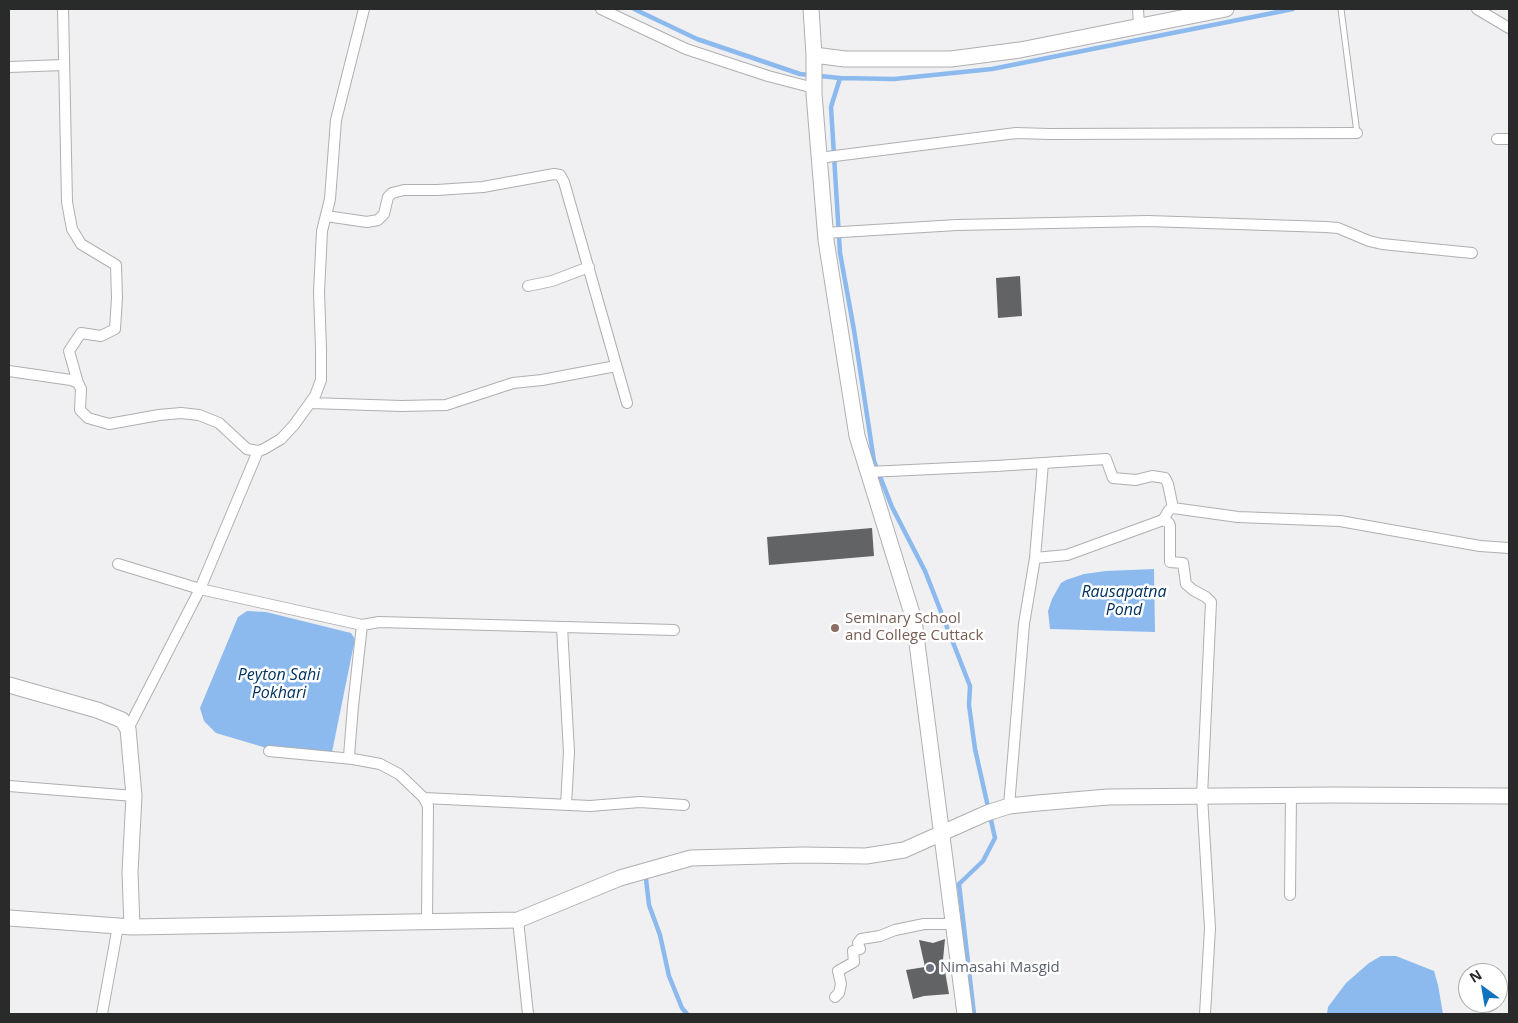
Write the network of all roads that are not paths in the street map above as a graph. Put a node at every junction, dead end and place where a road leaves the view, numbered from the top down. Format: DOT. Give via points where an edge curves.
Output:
graph roads {
  1 [pos="62,9"];
  2 [pos="364,9"];
  3 [pos="602,9"];
  4 [pos="811,9"];
  5 [pos="1138,9"];
  6 [pos="1226,9"];
  7 [pos="1341,9"];
  8 [pos="1477,9"];
  9 [pos="1139,26"];
  10 [pos="1509,28"];
  11 [pos="814,56"];
  12 [pos="64,65"];
  13 [pos="9,67"];
  14 [pos="814,85"];
  15 [pos="1357,133"];
  16 [pos="1497,139"];
  17 [pos="1509,139"];
  18 [pos="819,158"];
  19 [pos="326,216"];
  20 [pos="825,233"];
  21 [pos="1472,253"];
  22 [pos="589,267"];
  23 [pos="528,286"];
  24 [pos="616,366"];
  25 [pos="9,371"];
  26 [pos="78,383"];
  27 [pos="311,403"];
  28 [pos="627,403"];
  29 [pos="258,451"];
  30 [pos="1043,463"];
  31 [pos="868,472"];
  32 [pos="1173,508"];
  33 [pos="1163,520"];
  34 [pos="1509,548"];
  35 [pos="1035,558"];
  36 [pos="118,564"];
  37 [pos="200,589"];
  38 [pos="362,625"];
  39 [pos="562,627"];
  40 [pos="674,630"];
  41 [pos="9,685"];
  42 [pos="128,729"];
  43 [pos="269,750"];
  44 [pos="353,759"];
  45 [pos="9,786"];
  46 [pos="134,796"];
  47 [pos="1202,796"];
  48 [pos="1291,796"];
  49 [pos="1509,796"];
  50 [pos="424,798"];
  51 [pos="566,805"];
  52 [pos="684,805"];
  53 [pos="998,810"];
  54 [pos="942,834"];
  55 [pos="1290,895"];
  56 [pos="9,918"];
  57 [pos="518,920"];
  58 [pos="427,921"];
  59 [pos="953,924"];
  60 [pos="125,926"];
  61 [pos="835,997"];
  62 [pos="102,1014"];
  63 [pos="528,1014"];
  64 [pos="965,1014"];
  65 [pos="1205,1014"];
  1 -- 12 [label="street"];
  2 -- 19 [label="street" via="336,120 334,168"];
  3 -- 14 [label="street" via="686,49 768,76"];
  4 -- 11 [label="street"];
  5 -- 9 [label="street"];
  6 -- 9 [label="street"];
  7 -- 15 [label="lane"];
  8 -- 10 [label="street"];
  9 -- 11 [label="street" via="1020,50 951,59"];
  11 -- 14 [label="street"];
  12 -- 13 [label="street"];
  12 -- 26 [label="street" via="67,202 72,230 81,244 116,265 114,329 101,336 81,333 69,350"];
  14 -- 18 [label="street"];
  15 -- 18 [label="street" via="1016,133"];
  16 -- 17 [label="street"];
  18 -- 20 [label="street"];
  19 -- 22 [label="street" via="367,222 378,220 384,214 392,193 404,190 483,187 560,175"];
  19 -- 27 [label="street" via="319,262 321,380"];
  20 -- 21 [label="street" via="956,225 1148,221 1326,226 1382,244"];
  20 -- 31 [label="street" via="857,436"];
  22 -- 23 [label="street"];
  22 -- 24 [label="street"];
  24 -- 27 [label="street" via="513,383 446,405"];
  24 -- 28 [label="street"];
  25 -- 26 [label="street"];
  26 -- 29 [label="street" via="81,389 80,410 88,418 109,424 159,414 199,415 218,423 247,449"];
  27 -- 29 [label="street" via="281,438"];
  29 -- 37 [label="street"];
  30 -- 31 [label="street"];
  30 -- 32 [label="street" via="1106,459 1113,478 1165,478"];
  30 -- 35 [label="street"];
  31 -- 54 [label="street" via="914,620"];
  32 -- 33 [label="street"];
  32 -- 34 [label="street" via="1238,517 1340,521 1480,546"];
  33 -- 35 [label="street" via="1067,555"];
  33 -- 47 [label="street" via="1170,526 1170,562 1183,563 1186,584 1210,602"];
  35 -- 53 [label="street"];
  36 -- 37 [label="street"];
  37 -- 38 [label="street"];
  37 -- 42 [label="street"];
  38 -- 39 [label="street" via="379,622"];
  38 -- 44 [label="street" via="353,706 350,756"];
  39 -- 40 [label="street"];
  39 -- 51 [label="street" via="569,752"];
  41 -- 42 [label="street" via="97,710 122,720"];
  42 -- 46 [label="street"];
  43 -- 44 [label="street"];
  44 -- 50 [label="street" via="380,764 399,774"];
  45 -- 46 [label="street"];
  46 -- 60 [label="street"];
  47 -- 48 [label="street"];
  47 -- 53 [label="street" via="1108,797"];
  47 -- 65 [label="street" via="1210,928"];
  48 -- 49 [label="street"];
  48 -- 55 [label="street"];
  50 -- 51 [label="street"];
  50 -- 58 [label="street" via="428,806"];
  51 -- 52 [label="street" via="640,802"];
  53 -- 54 [label="street"];
  54 -- 57 [label="street" via="904,850 866,856 691,858 620,878"];
  54 -- 59 [label="street"];
  56 -- 60 [label="street"];
  57 -- 58 [label="street"];
  57 -- 63 [label="street"];
  58 -- 60 [label="street"];
  59 -- 61 [label="street" via="924,924 861,940 858,943 860,949 853,951 854,962 838,971 841,984"];
  59 -- 64 [label="street"];
  60 -- 62 [label="street"];
}
